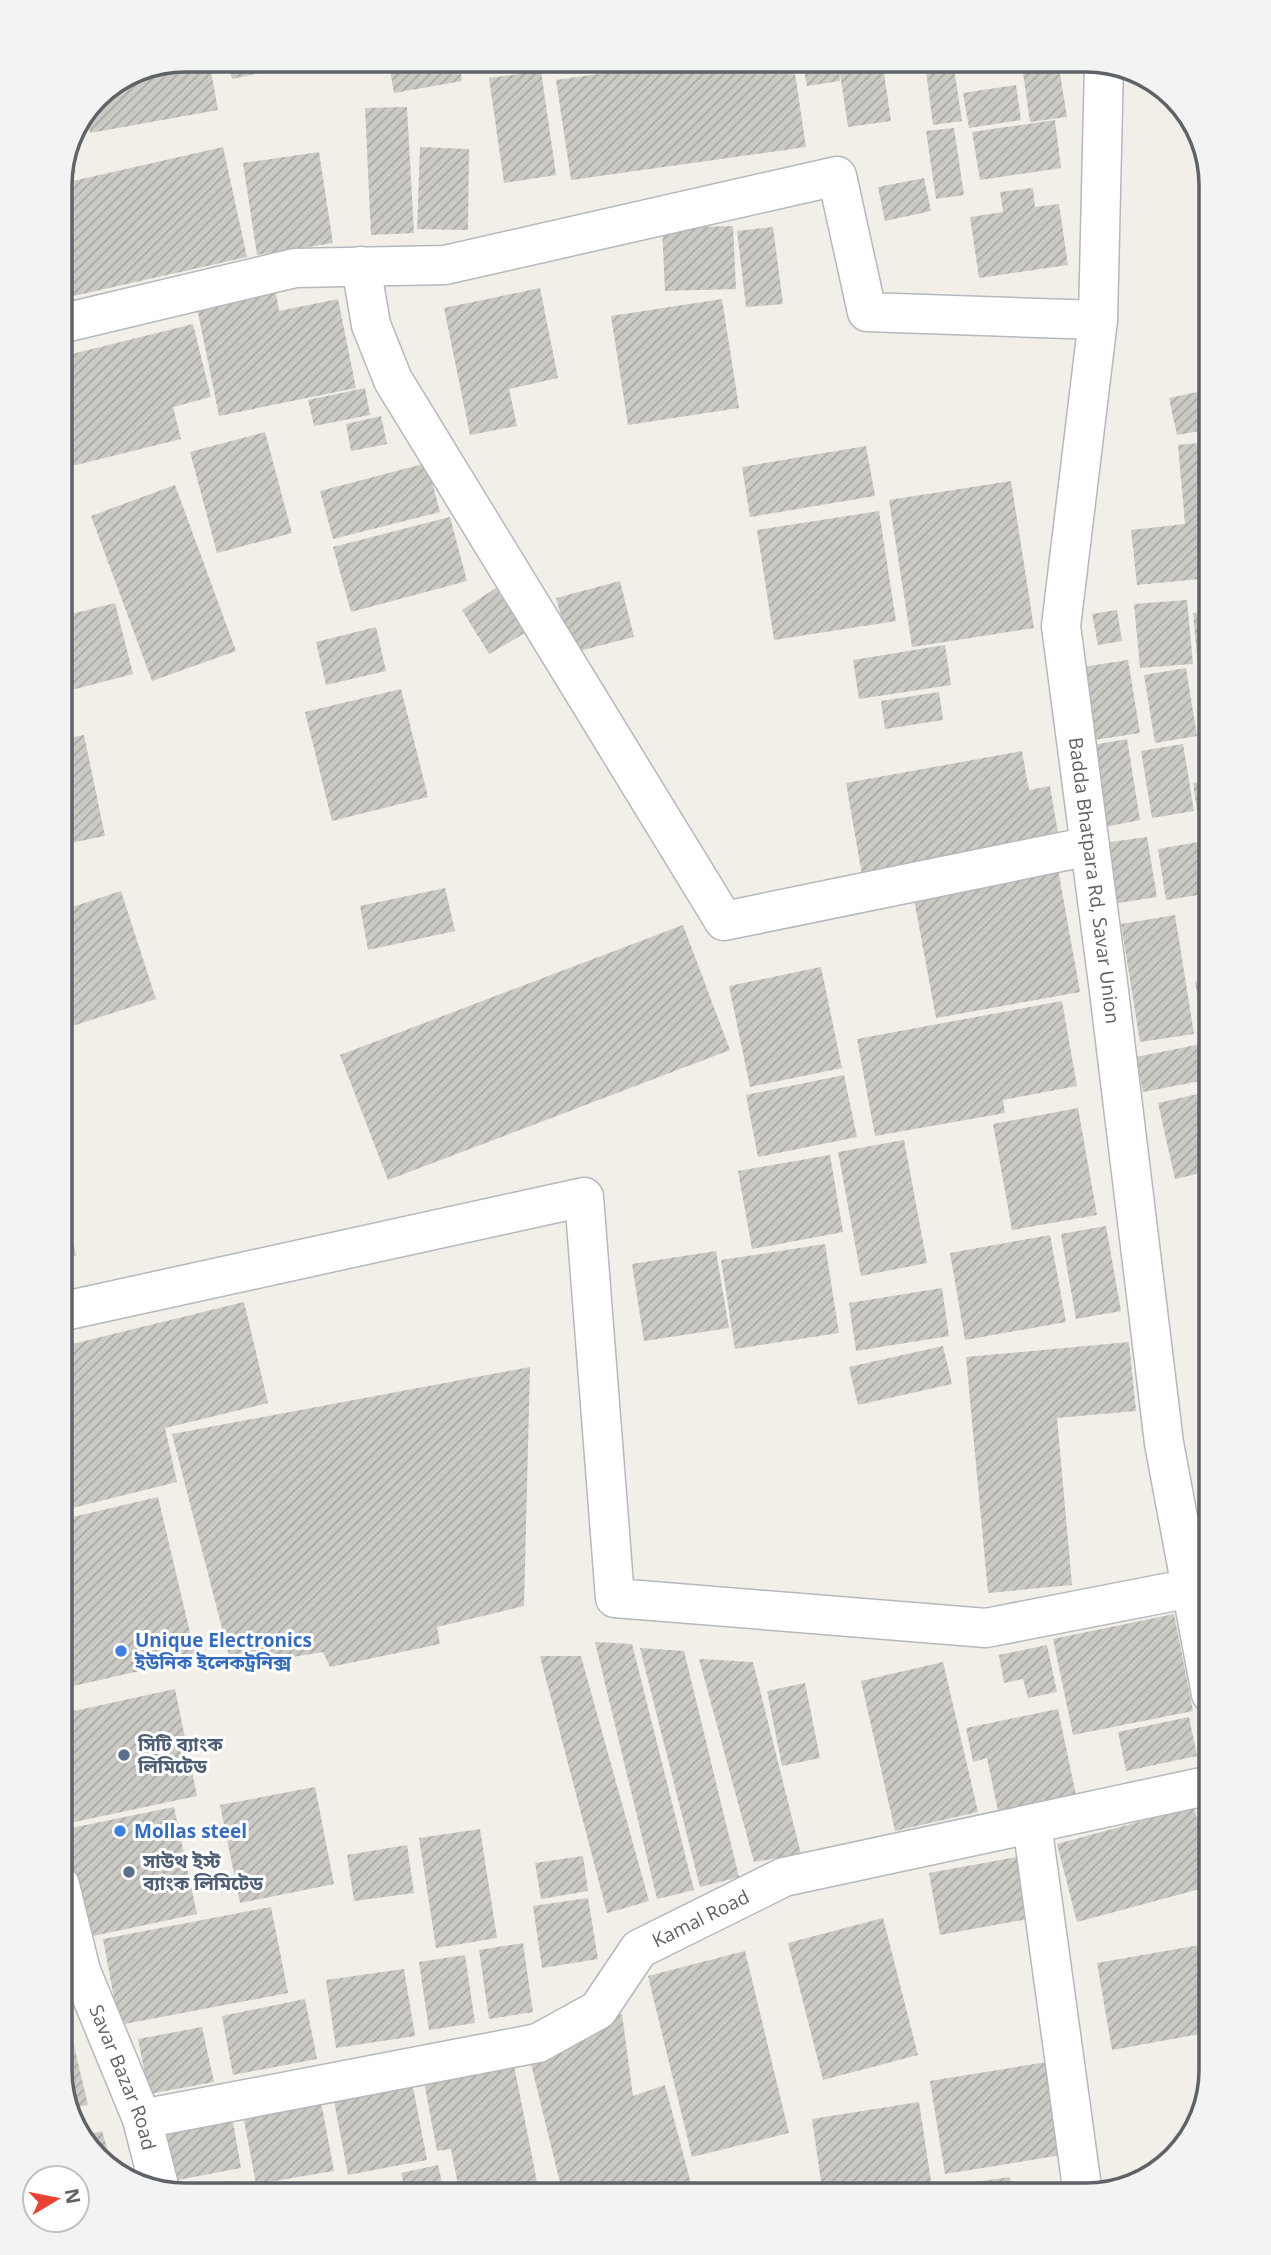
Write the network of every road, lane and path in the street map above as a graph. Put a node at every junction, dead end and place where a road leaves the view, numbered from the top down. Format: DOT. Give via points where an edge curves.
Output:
graph roads {
  1 [pos="1104,73"];
  2 [pos="361,266"];
  3 [pos="1098,320"];
  4 [pos="72,321"];
  5 [pos="1090,846"];
  6 [pos="72,1309"];
  7 [pos="1191,1588"];
  8 [pos="1199,1630"];
  9 [pos="1199,1788"];
  10 [pos="1032,1824"];
  11 [pos="72,1979"];
  12 [pos="142,2119"];
  13 [pos="157,2179"];
  14 [pos="1081,2183"];
  1 -- 3 [label="street, Badda Bhatpara Rd, Savar Union"];
  2 -- 3 [label="street" via="445,265 837,176 867,312"];
  2 -- 4 [label="street" via="295,268"];
  2 -- 5 [label="street" via="371,325 393,380 724,922"];
  3 -- 5 [label="street, Badda Bhatpara Rd, Savar Union" via="1061,626"];
  5 -- 7 [label="street, Badda Bhatpara Rd, Savar Union" via="1164,1443"];
  6 -- 7 [label="street" via="584,1197 615,1598 986,1628"];
  7 -- 8 [label="street, Badda Bhatpara Rd, Savar Union"];
  9 -- 10 [label="street, Kamal Road"];
  10 -- 12 [label="street, Kamal Road" via="784,1877 639,1949 598,2010 538,2043"];
  10 -- 14 [label="street"];
  11 -- 12 [label="street, Savar Bazar Road"];
  12 -- 13 [label="street, Savar Bazar Road"];
}
